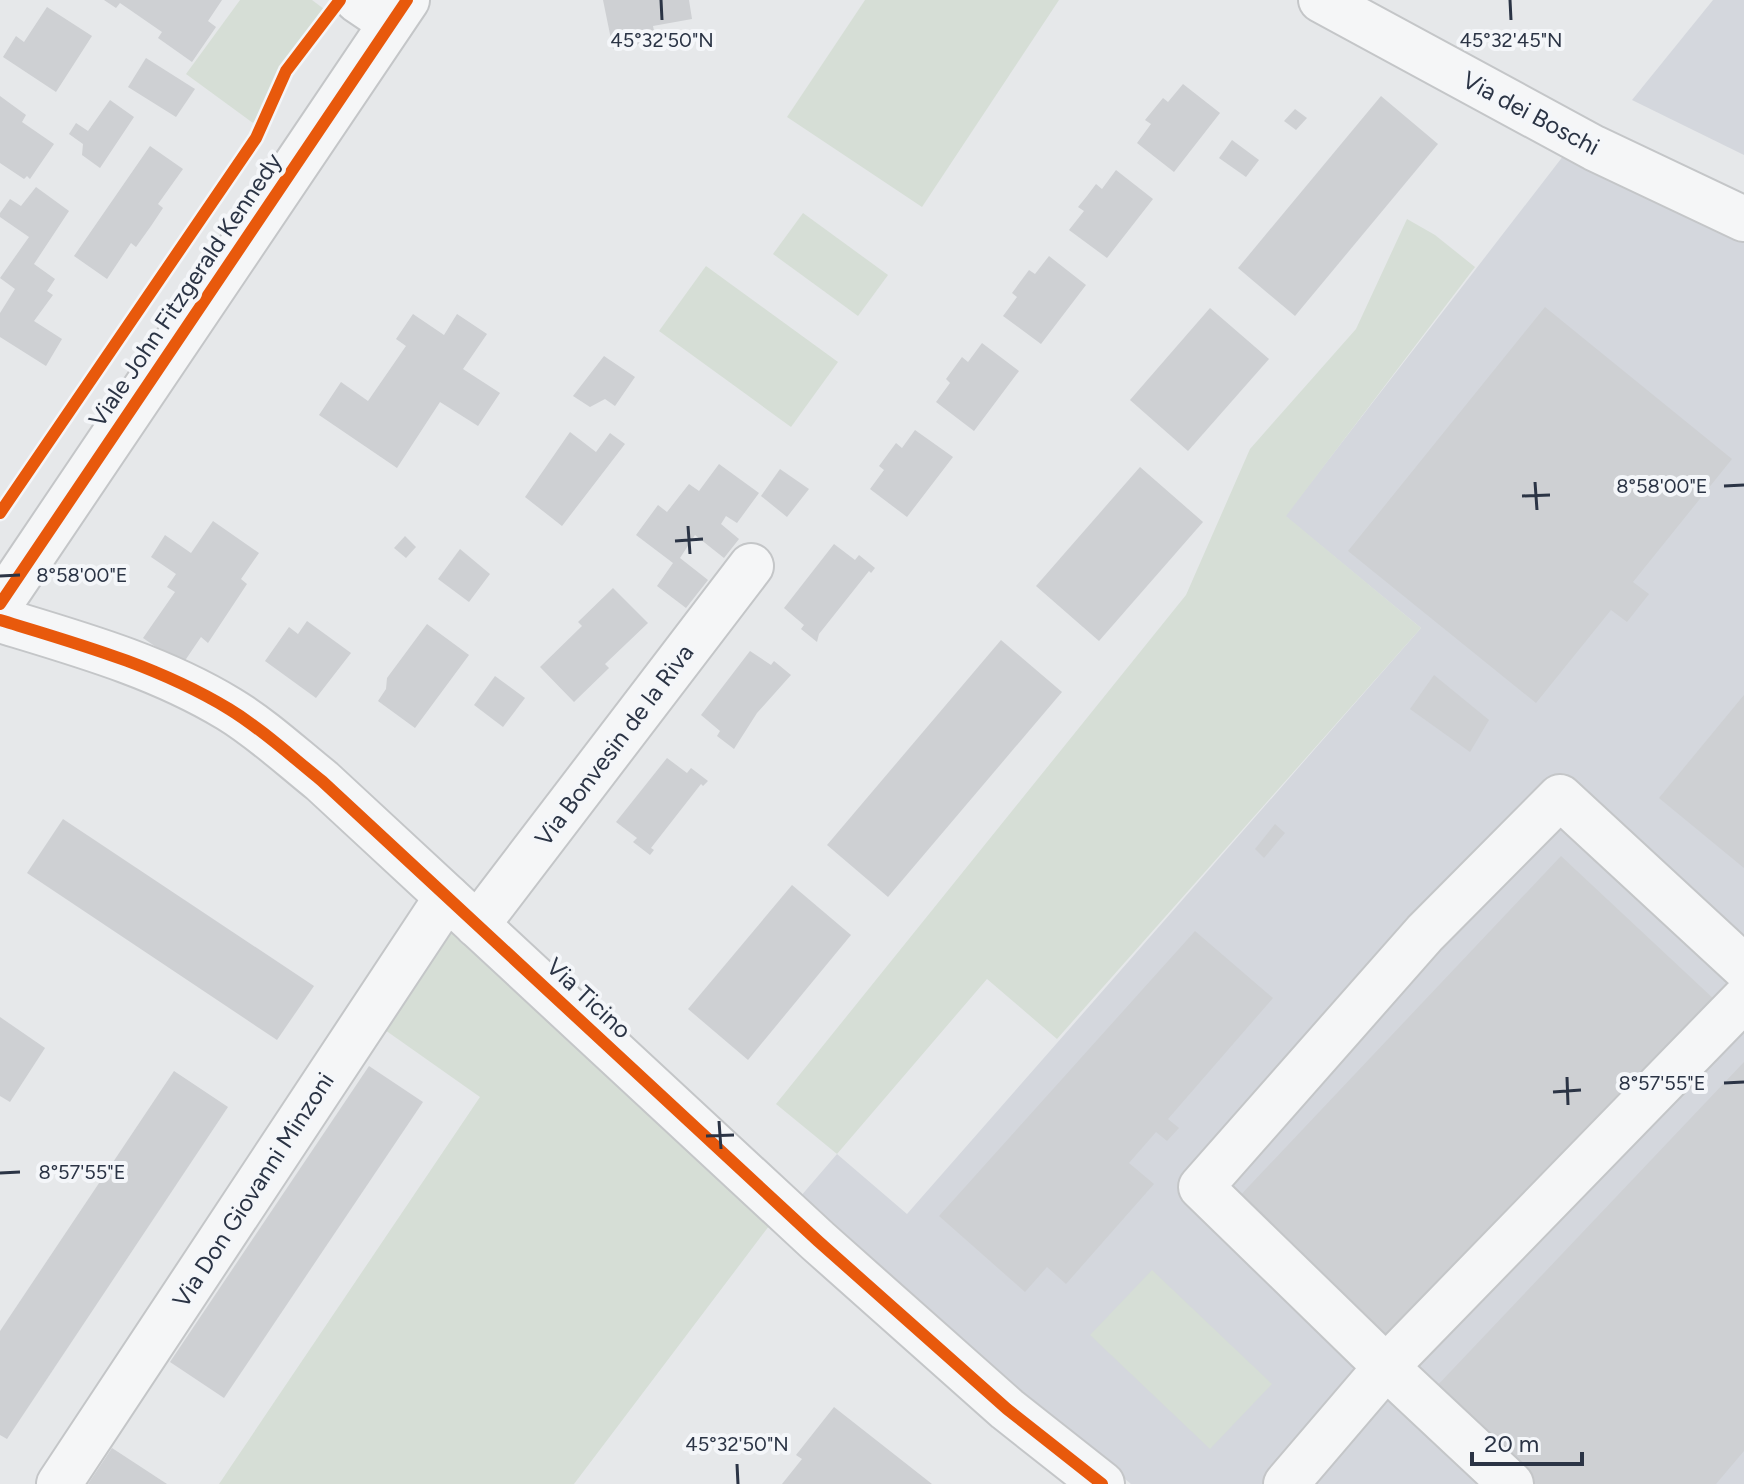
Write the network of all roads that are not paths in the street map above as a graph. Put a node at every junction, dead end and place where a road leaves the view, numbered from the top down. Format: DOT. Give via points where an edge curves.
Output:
graph roads {
  1 [pos="1321,0"];
  2 [pos="385,8"];
  3 [pos="1744,219"];
  4 [pos="751,566"];
  5 [pos="0,604"];
  6 [pos="0,620"];
  7 [pos="462,911"];
  8 [pos="1744,967"];
  9 [pos="1744,999"];
  10 [pos="1386,1367"];
  11 [pos="59,1484"];
  12 [pos="1102,1484"];
  13 [pos="1286,1484"];
  14 [pos="1511,1484"];
  1 -- 3 [label="street, Via dei Boschi" via="1594,148"];
  2 -- 5 [label="street, Viale John Fitzgerald Kennedy"];
  4 -- 7 [label="street, Via Bonvesin de la Riva"];
  6 -- 7 [label="street, Via Ticino" via="134,661 233,711 322,781"];
  7 -- 11 [label="street, Via Don Giovanni Minzoni"];
  7 -- 12 [label="street, Via Ticino" via="834,1256 1007,1409"];
  8 -- 10 [label="street" via="1560,797 1341,1025 1201,1187"];
  9 -- 10 [label="street"];
  10 -- 13 [label="street"];
  10 -- 14 [label="street"];
}
